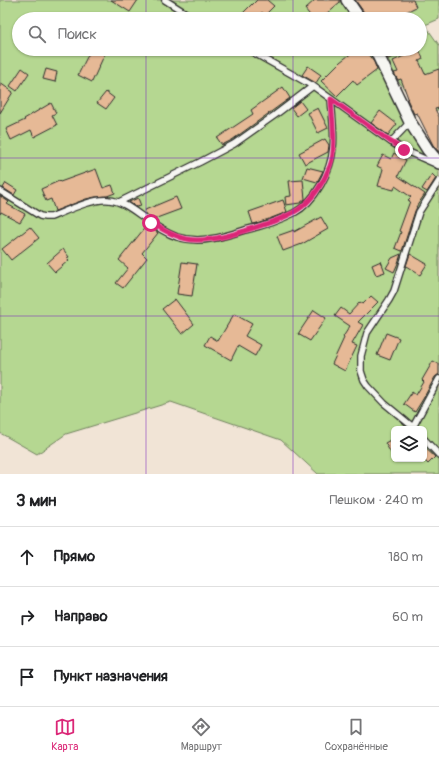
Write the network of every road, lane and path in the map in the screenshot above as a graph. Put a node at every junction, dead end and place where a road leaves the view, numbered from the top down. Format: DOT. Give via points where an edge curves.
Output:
graph roads {
  1 [pos="164,0"];
  2 [pos="347,0"];
  3 [pos="184,12"];
  4 [pos="355,12"];
  5 [pos="259,56"];
  6 [pos="378,56"];
  7 [pos="313,86"];
  8 [pos="331,99"];
  9 [pos="410,122"];
  10 [pos="391,142"];
  11 [pos="439,165"];
  12 [pos="439,182"];
  13 [pos="0,191"];
  14 [pos="119,202"];
  15 [pos="439,379"];
  16 [pos="412,426"];
  17 [pos="415,426"];
  18 [pos="427,442"];
  19 [pos="439,455"];
  1 -- 3 [label="lane"];
  2 -- 4 [label="street"];
  5 -- 7 [label="lane"];
  6 -- 9 [label="street"];
  7 -- 8 [label="lane"];
  7 -- 14 [label="lane" via="234,144"];
  8 -- 10 [label="lane"];
  8 -- 14 [label="lane" via="334,146 330,165 322,183 310,199 294,212 264,225 220,238 187,239 170,234"];
  9 -- 10 [label="lane"];
  9 -- 11 [label="street"];
  10 -- 11 [label="lane"];
  12 -- 16 [label="lane" via="419,212 394,291 367,333 361,356 361,371 368,386"];
  13 -- 14 [label="lane" via="45,217 88,203 103,200"];
  15 -- 17 [label="lane"];
  18 -- 19 [label="lane"];
}
